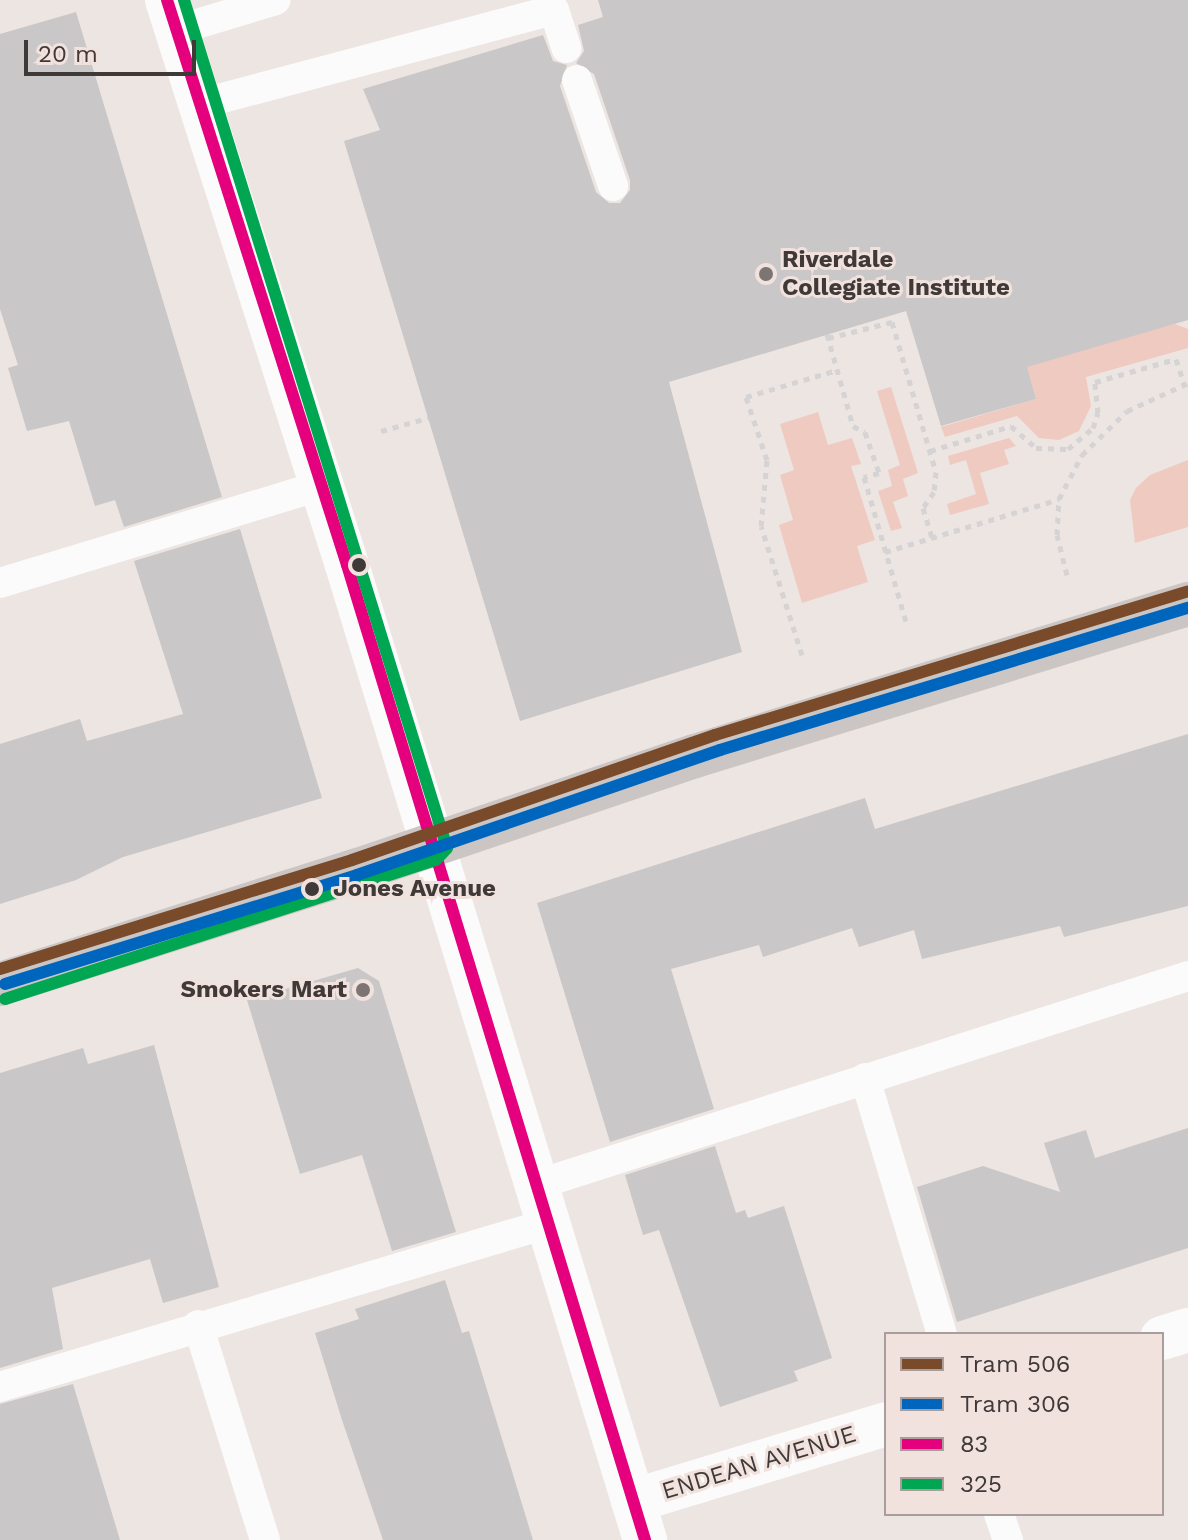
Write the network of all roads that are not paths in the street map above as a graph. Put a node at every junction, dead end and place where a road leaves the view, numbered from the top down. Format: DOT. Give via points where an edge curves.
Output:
graph roads {
  1 [pos="276,0"];
  2 [pos="172,15"];
  3 [pos="566,48"];
  4 [pos="577,80"];
  5 [pos="200,104"];
  6 [pos="613,186"];
  7 [pos="320,486"];
  8 [pos="0,583"];
  9 [pos="1188,604"];
  10 [pos="431,845"];
  11 [pos="1188,976"];
  12 [pos="0,984"];
  13 [pos="865,1078"];
  14 [pos="541,1204"];
  15 [pos="198,1325"];
  16 [pos="1188,1330"];
  17 [pos="941,1332"];
  18 [pos="1164,1337"];
  19 [pos="0,1387"];
  20 [pos="884,1425"];
  21 [pos="1000,1516"];
  22 [pos="639,1520"];
  23 [pos="265,1540"];
  24 [pos="1008,1540"];
  1 -- 2 [label="lane"];
  2 -- 5 [label="street"];
  3 -- 5 [label="lane" via="554,10"];
  4 -- 6 [label="lane"];
  5 -- 7 [label="street"];
  7 -- 8 [label="lane"];
  7 -- 10 [label="street"];
  9 -- 10 [label="main road" via="695,756"];
  10 -- 12 [label="main road"];
  10 -- 14 [label="street"];
  11 -- 13 [label="lane"];
  13 -- 14 [label="lane"];
  13 -- 17 [label="lane"];
  14 -- 15 [label="lane"];
  14 -- 22 [label="street"];
  15 -- 19 [label="lane"];
  15 -- 23 [label="lane"];
  16 -- 18 [label="street"];
  20 -- 22 [label="street, ENDEAN AVENUE"];
  21 -- 24 [label="lane"];
}
